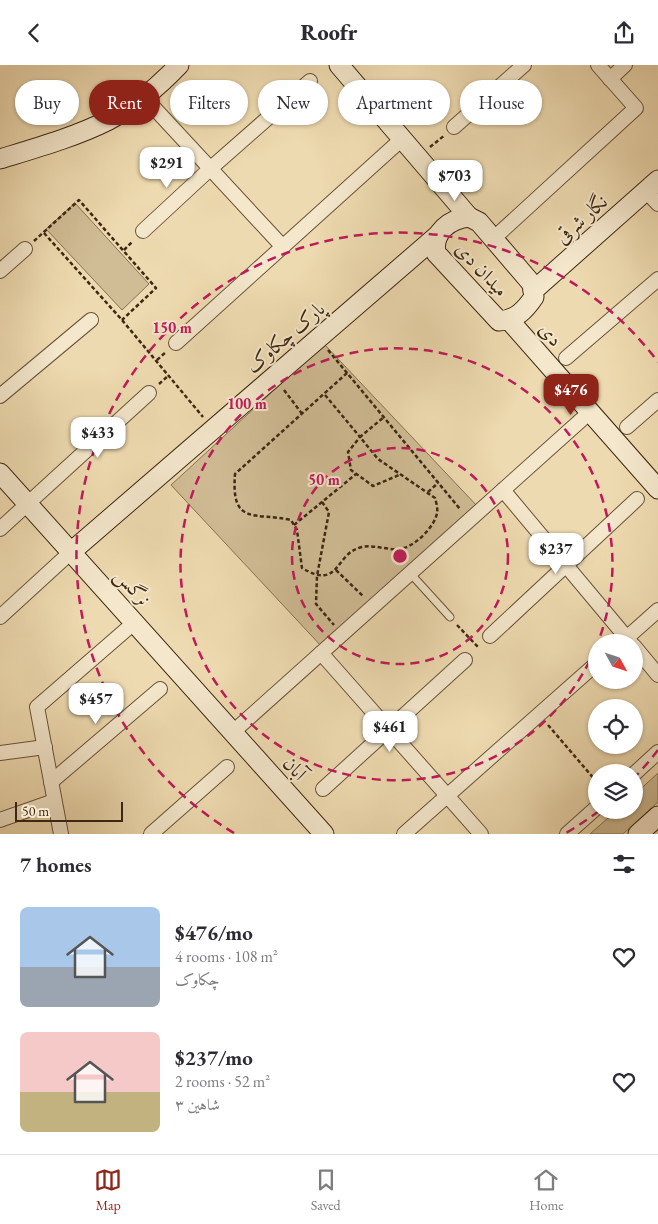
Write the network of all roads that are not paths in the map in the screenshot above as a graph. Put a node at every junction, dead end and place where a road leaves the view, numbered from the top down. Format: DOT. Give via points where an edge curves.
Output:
graph roads {
  1 [pos="179,65"];
  2 [pos="339,65"];
  3 [pos="524,65"];
  4 [pos="598,65"];
  5 [pos="625,65"];
  6 [pos="610,79"];
  7 [pos="160,82"];
  8 [pos="160,114"];
  9 [pos="96,125"];
  10 [pos="260,125"];
  11 [pos="454,127"];
  12 [pos="402,139"];
  13 [pos="0,159"];
  14 [pos="211,168"];
  15 [pos="654,191"];
  16 [pos="469,217"];
  17 [pos="143,231"];
  18 [pos="438,235"];
  19 [pos="493,239"];
  20 [pos="283,247"];
  21 [pos="26,249"];
  22 [pos="0,271"];
  23 [pos="658,279"];
  24 [pos="533,291"];
  25 [pos="90,320"];
  26 [pos="509,320"];
  27 [pos="176,343"];
  28 [pos="566,358"];
  29 [pos="149,393"];
  30 [pos="0,396"];
  31 [pos="658,400"];
  32 [pos="590,412"];
  33 [pos="627,427"];
  34 [pos="0,473"];
  35 [pos="658,489"];
  36 [pos="503,490"];
  37 [pos="637,499"];
  38 [pos="28,504"];
  39 [pos="0,529"];
  40 [pos="71,552"];
  41 [pos="565,564"];
  42 [pos="410,573"];
  43 [pos="658,610"];
  44 [pos="0,617"];
  45 [pos="450,617"];
  46 [pos="134,622"];
  47 [pos="622,634"];
  48 [pos="636,634"];
  49 [pos="490,636"];
  50 [pos="321,653"];
  51 [pos="643,658"];
  52 [pos="464,660"];
  53 [pos="588,671"];
  54 [pos="658,675"];
  55 [pos="160,689"];
  56 [pos="388,730"];
  57 [pos="233,732"];
  58 [pos="45,747"];
  59 [pos="658,752"];
  60 [pos="0,753"];
  61 [pos="643,766"];
  62 [pos="227,767"];
  63 [pos="51,782"];
  64 [pos="323,789"];
  65 [pos="446,796"];
  66 [pos="54,801"];
  67 [pos="588,814"];
  68 [pos="658,816"];
  69 [pos="0,820"];
  70 [pos="61,834"];
  71 [pos="151,834"];
  72 [pos="324,834"];
  73 [pos="404,834"];
  74 [pos="481,834"];
  75 [pos="567,834"];
  76 [pos="638,834"];
  1 -- 7 [label="street"];
  2 -- 12 [label="street"];
  3 -- 11 [label="street"];
  4 -- 6 [label="street"];
  5 -- 6 [label="street"];
  6 -- 19 [label="street" via="636,108"];
  8 -- 14 [label="street"];
  9 -- 13 [label="street"];
  10 -- 14 [label="street"];
  12 -- 16 [label="street"];
  12 -- 20 [label="street"];
  14 -- 17 [label="street"];
  14 -- 20 [label="street"];
  15 -- 24 [label="street, نگار شرقی"];
  16 -- 18 [label="street, میدان دی" via="458,218"];
  16 -- 19 [label="street, میدان دی" via="479,221"];
  18 -- 26 [label="street, میدان دی" via="434,244 436,253 499,321"];
  18 -- 40 [label="street, پارک چکاوک"];
  19 -- 24 [label="street, میدان دی" via="532,284"];
  20 -- 27 [label="street"];
  21 -- 22 [label="street"];
  23 -- 28 [label="street"];
  24 -- 26 [label="street, میدان دی" via="534,297 527,306"];
  25 -- 30 [label="street"];
  26 -- 32 [label="street, دی"];
  29 -- 38 [label="street"];
  31 -- 33 [label="street"];
  32 -- 35 [label="street, دی"];
  32 -- 36 [label="street"];
  34 -- 38 [label="street, نرگس"];
  36 -- 41 [label="street"];
  36 -- 42 [label="street"];
  37 -- 41 [label="street"];
  38 -- 39 [label="street"];
  38 -- 40 [label="street, نرگس"];
  40 -- 44 [label="street"];
  40 -- 46 [label="street, نرگس"];
  41 -- 47 [label="street"];
  41 -- 49 [label="street"];
  42 -- 45 [label="lane"];
  42 -- 50 [label="street"];
  43 -- 48 [label="street"];
  46 -- 57 [label="street, نرگس"];
  46 -- 58 [label="street" via="37,707"];
  50 -- 56 [label="street"];
  50 -- 57 [label="street"];
  51 -- 54 [label="street"];
  52 -- 56 [label="street"];
  53 -- 65 [label="street"];
  55 -- 63 [label="street"];
  56 -- 64 [label="street"];
  56 -- 65 [label="street"];
  57 -- 72 [label="street, آبان"];
  58 -- 60 [label="street"];
  58 -- 63 [label="street"];
  59 -- 61 [label="street"];
  62 -- 71 [label="street"];
  63 -- 66 [label="street"];
  65 -- 73 [label="street"];
  65 -- 74 [label="street"];
  66 -- 69 [label="street"];
  66 -- 70 [label="street"];
  67 -- 75 [label="street"];
  68 -- 76 [label="street"];
}
